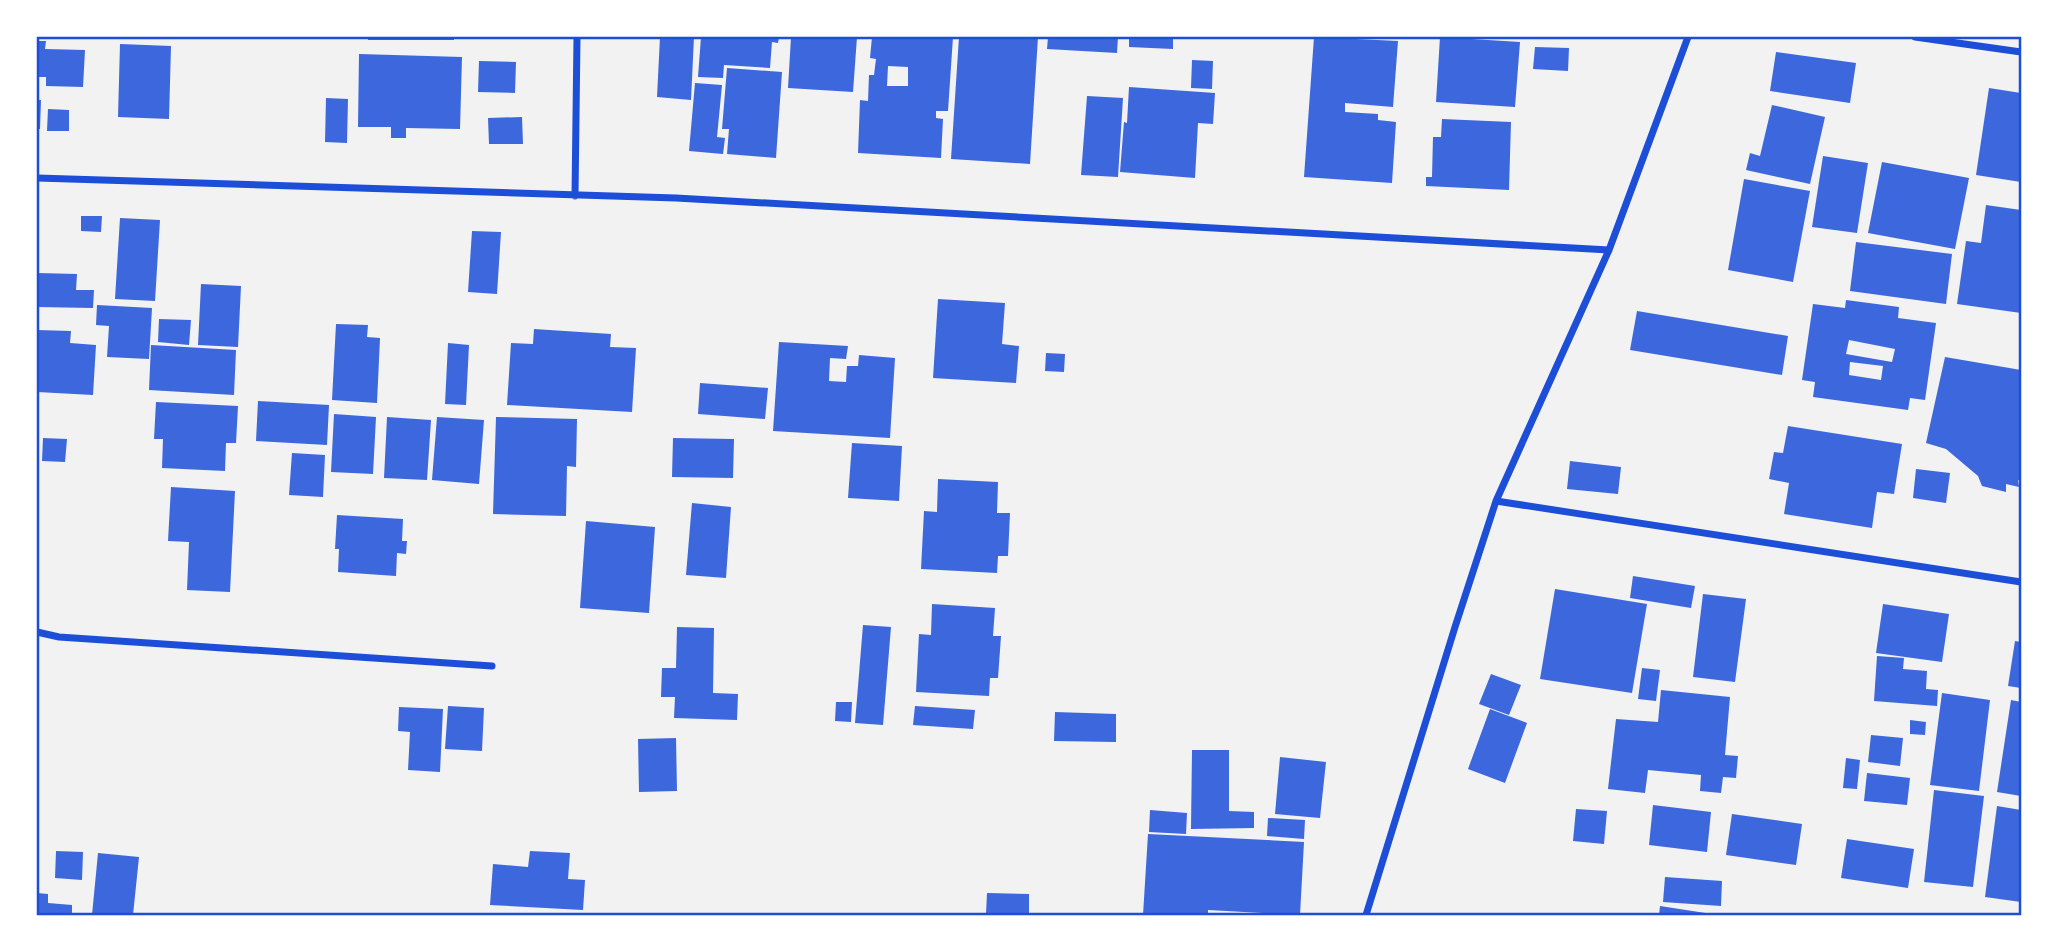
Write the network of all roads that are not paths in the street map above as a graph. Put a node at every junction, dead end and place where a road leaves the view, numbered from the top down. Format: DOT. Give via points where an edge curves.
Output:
graph roads {
  1 [pos="577,37"];
  2 [pos="1688,37"];
  3 [pos="1915,37"];
  4 [pos="2021,51"];
  5 [pos="37,178"];
  6 [pos="575,196"];
  7 [pos="1609,250"];
  8 [pos="1496,501"];
  9 [pos="2021,582"];
  10 [pos="37,632"];
  11 [pos="492,666"];
  12 [pos="1366,915"];
  1 -- 6 [label="street"];
  2 -- 7 [label="street"];
  3 -- 4 [label="street"];
  5 -- 6 [label="street"];
  6 -- 7 [label="street"];
  7 -- 8 [label="street"];
  8 -- 9 [label="street"];
  8 -- 12 [label="street"];
  10 -- 11 [label="street"];
}
